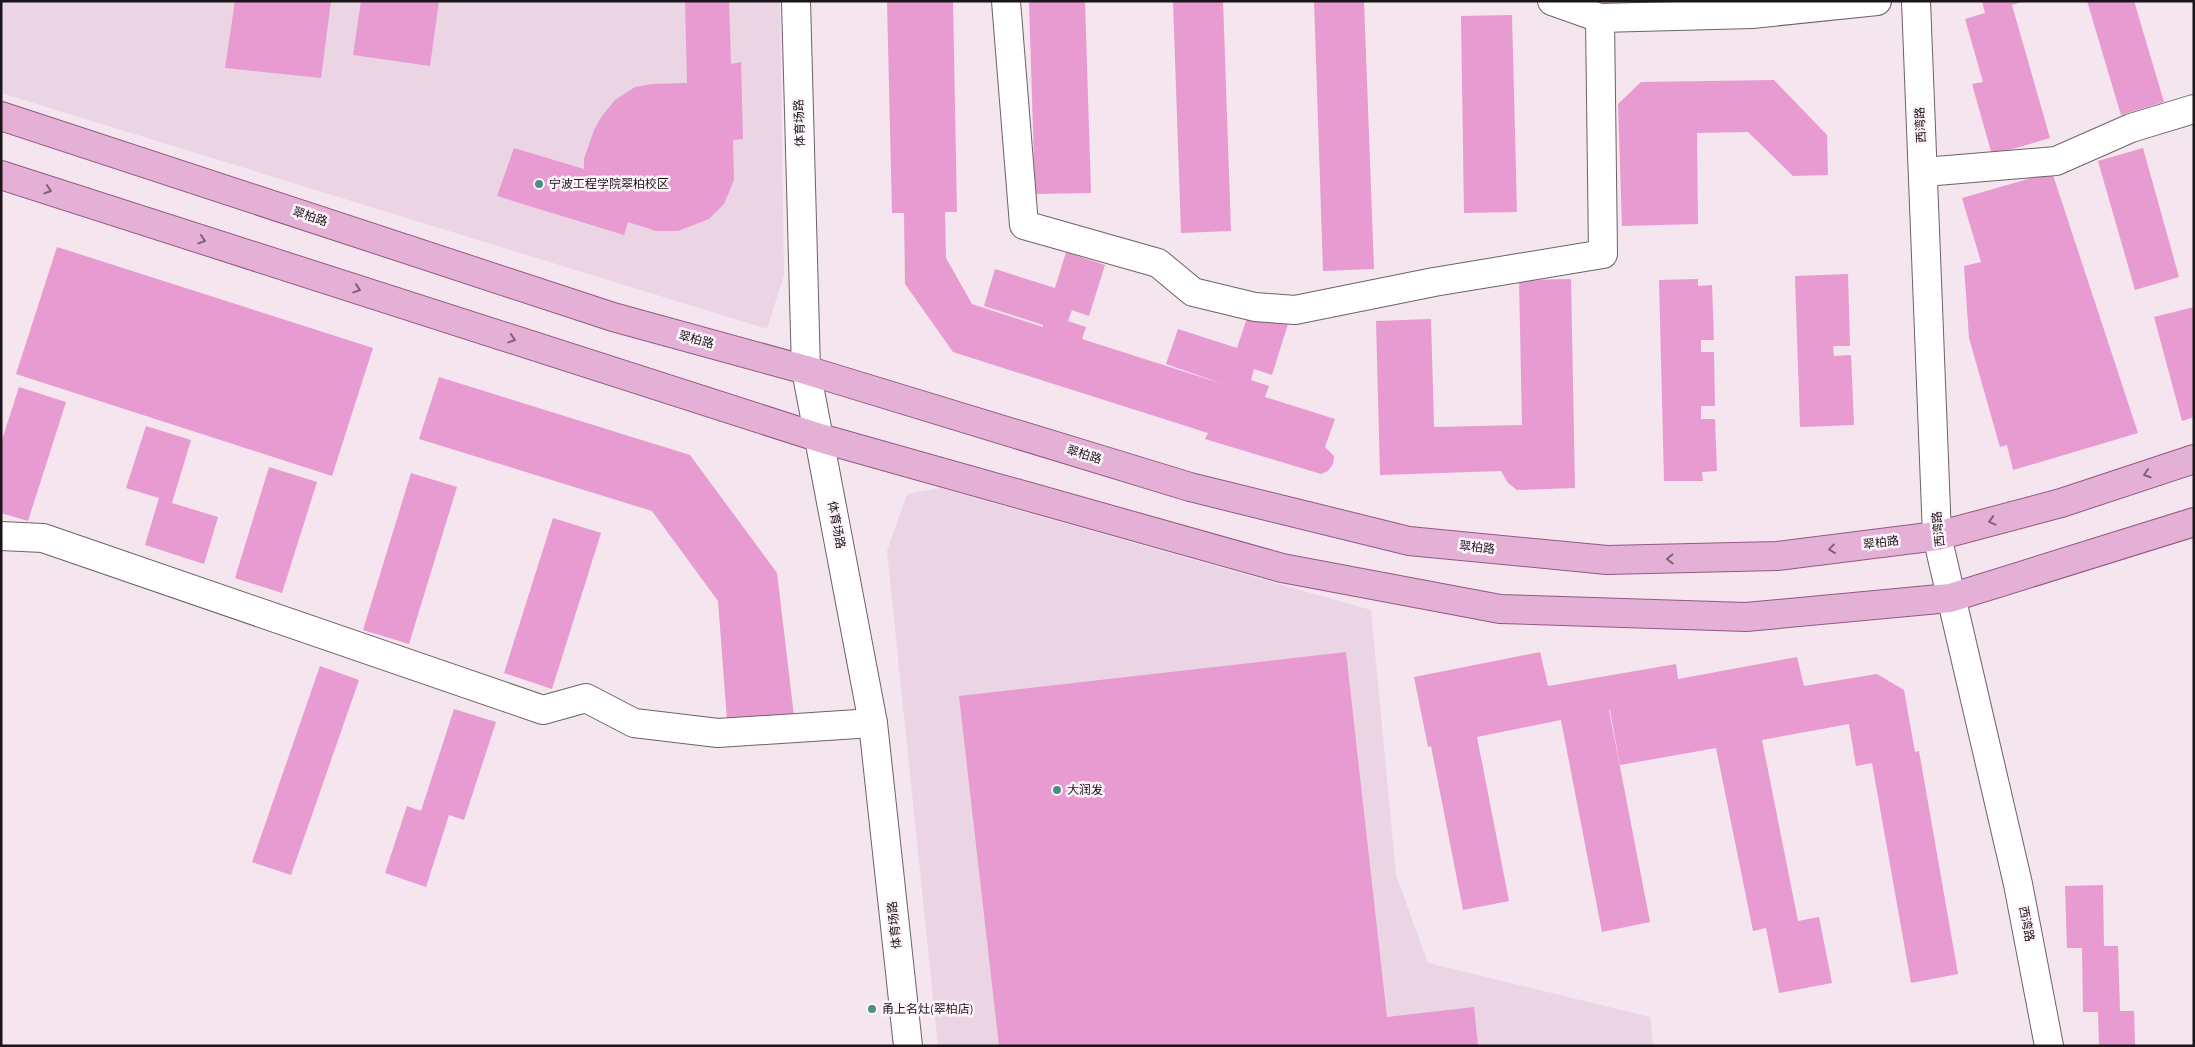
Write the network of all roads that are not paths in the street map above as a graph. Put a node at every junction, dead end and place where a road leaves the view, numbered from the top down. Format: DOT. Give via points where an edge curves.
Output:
graph roads {
  1 [pos="796,1"];
  2 [pos="1006,1"];
  3 [pos="1552,1"];
  4 [pos="1877,1"];
  5 [pos="1916,1"];
  6 [pos="1600,18"];
  7 [pos="2194,109"];
  8 [pos="1,116"];
  9 [pos="1924,172"];
  10 [pos="1,175"];
  11 [pos="806,370"];
  12 [pos="820,438"];
  13 [pos="2194,459"];
  14 [pos="2194,522"];
  15 [pos="1,536"];
  16 [pos="1938,536"];
  17 [pos="1950,598"];
  18 [pos="873,723"];
  19 [pos="908,1046"];
  20 [pos="2049,1046"];
  1 -- 11 [label="street, 体育场路"];
  2 -- 6 [label="street" via="1024,226 1158,262 1193,292 1254,307 1295,310 1434,282 1603,254"];
  3 -- 6 [label="street"];
  4 -- 6 [label="street" via="1752,14"];
  5 -- 9 [label="street, 西湾路"];
  7 -- 9 [label="street" via="2131,128 2056,161"];
  8 -- 11 [label="main road, 翠柏路" via="613,317"];
  9 -- 16 [label="street, 西湾路"];
  10 -- 12 [label="main road, one-way"];
  11 -- 12 [label="street, 体育场路"];
  16 -- 11 [label="main road, 翠柏路, one-way" via="1777,556 1607,560 1409,541 1190,487"];
  12 -- 17 [label="main road" via="1282,568 1500,609 1746,617"];
  12 -- 18 [label="street, 体育场路"];
  13 -- 16 [label="main road, 翠柏路, one-way" via="2061,503"];
  14 -- 17 [label="main road"];
  15 -- 18 [label="street" via="43,538 543,710 586,698 634,723 718,733"];
  16 -- 17 [label="street, 西湾路"];
  17 -- 20 [label="street, 西湾路" via="2018,884"];
  18 -- 19 [label="street, 体育场路"];
}
